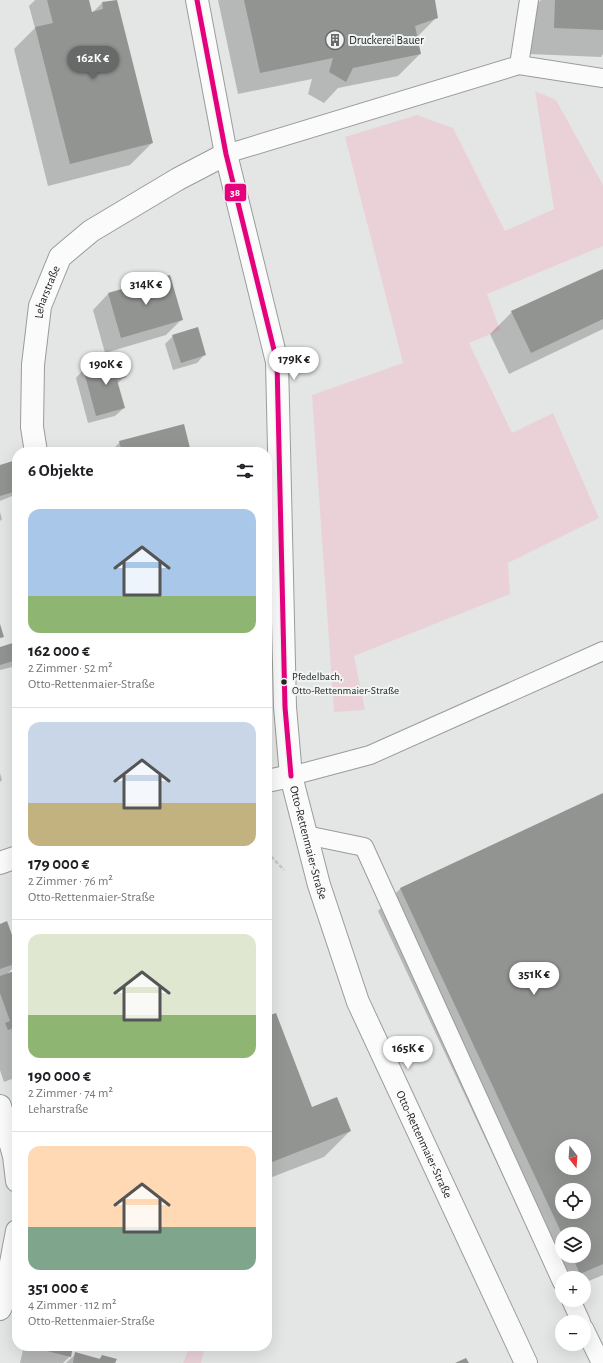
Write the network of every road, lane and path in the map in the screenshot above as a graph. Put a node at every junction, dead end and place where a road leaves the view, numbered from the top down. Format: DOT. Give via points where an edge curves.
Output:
graph roads {
  1 [pos="197,0"];
  2 [pos="529,0"];
  3 [pos="519,65"];
  4 [pos="603,78"];
  5 [pos="226,154"];
  6 [pos="35,447"];
  7 [pos="603,651"];
  8 [pos="291,776"];
  9 [pos="272,780"];
  10 [pos="306,835"];
  11 [pos="12,859"];
  12 [pos="0,863"];
  13 [pos="0,1106"];
  14 [pos="12,1149"];
  15 [pos="12,1257"];
  16 [pos="557,1271"];
  17 [pos="0,1309"];
  18 [pos="591,1342"];
  19 [pos="526,1363"];
  20 [pos="601,1363"];
  1 -- 5 [label="street, Otto-Rettenmaier-Straße"];
  2 -- 3 [label="lane"];
  3 -- 4 [label="lane"];
  3 -- 5 [label="lane"];
  5 -- 6 [label="street, Leharstraße" via="178,179 98,227 60,257 40,306 33,365 32,427"];
  5 -- 8 [label="street, Otto-Rettenmaier-Straße" via="277,362 284,699"];
  7 -- 8 [label="lane" via="370,755"];
  8 -- 9 [label="street"];
  8 -- 10 [label="street, Otto-Rettenmaier-Straße"];
  10 -- 16 [label="lane" via="364,847"];
  10 -- 19 [label="street, Otto-Rettenmaier-Straße" via="319,885 358,1002"];
  11 -- 12 [label="street"];
  13 -- 14 [label="street"];
  15 -- 17 [label="street"];
  18 -- 20 [label="lane"];
}
